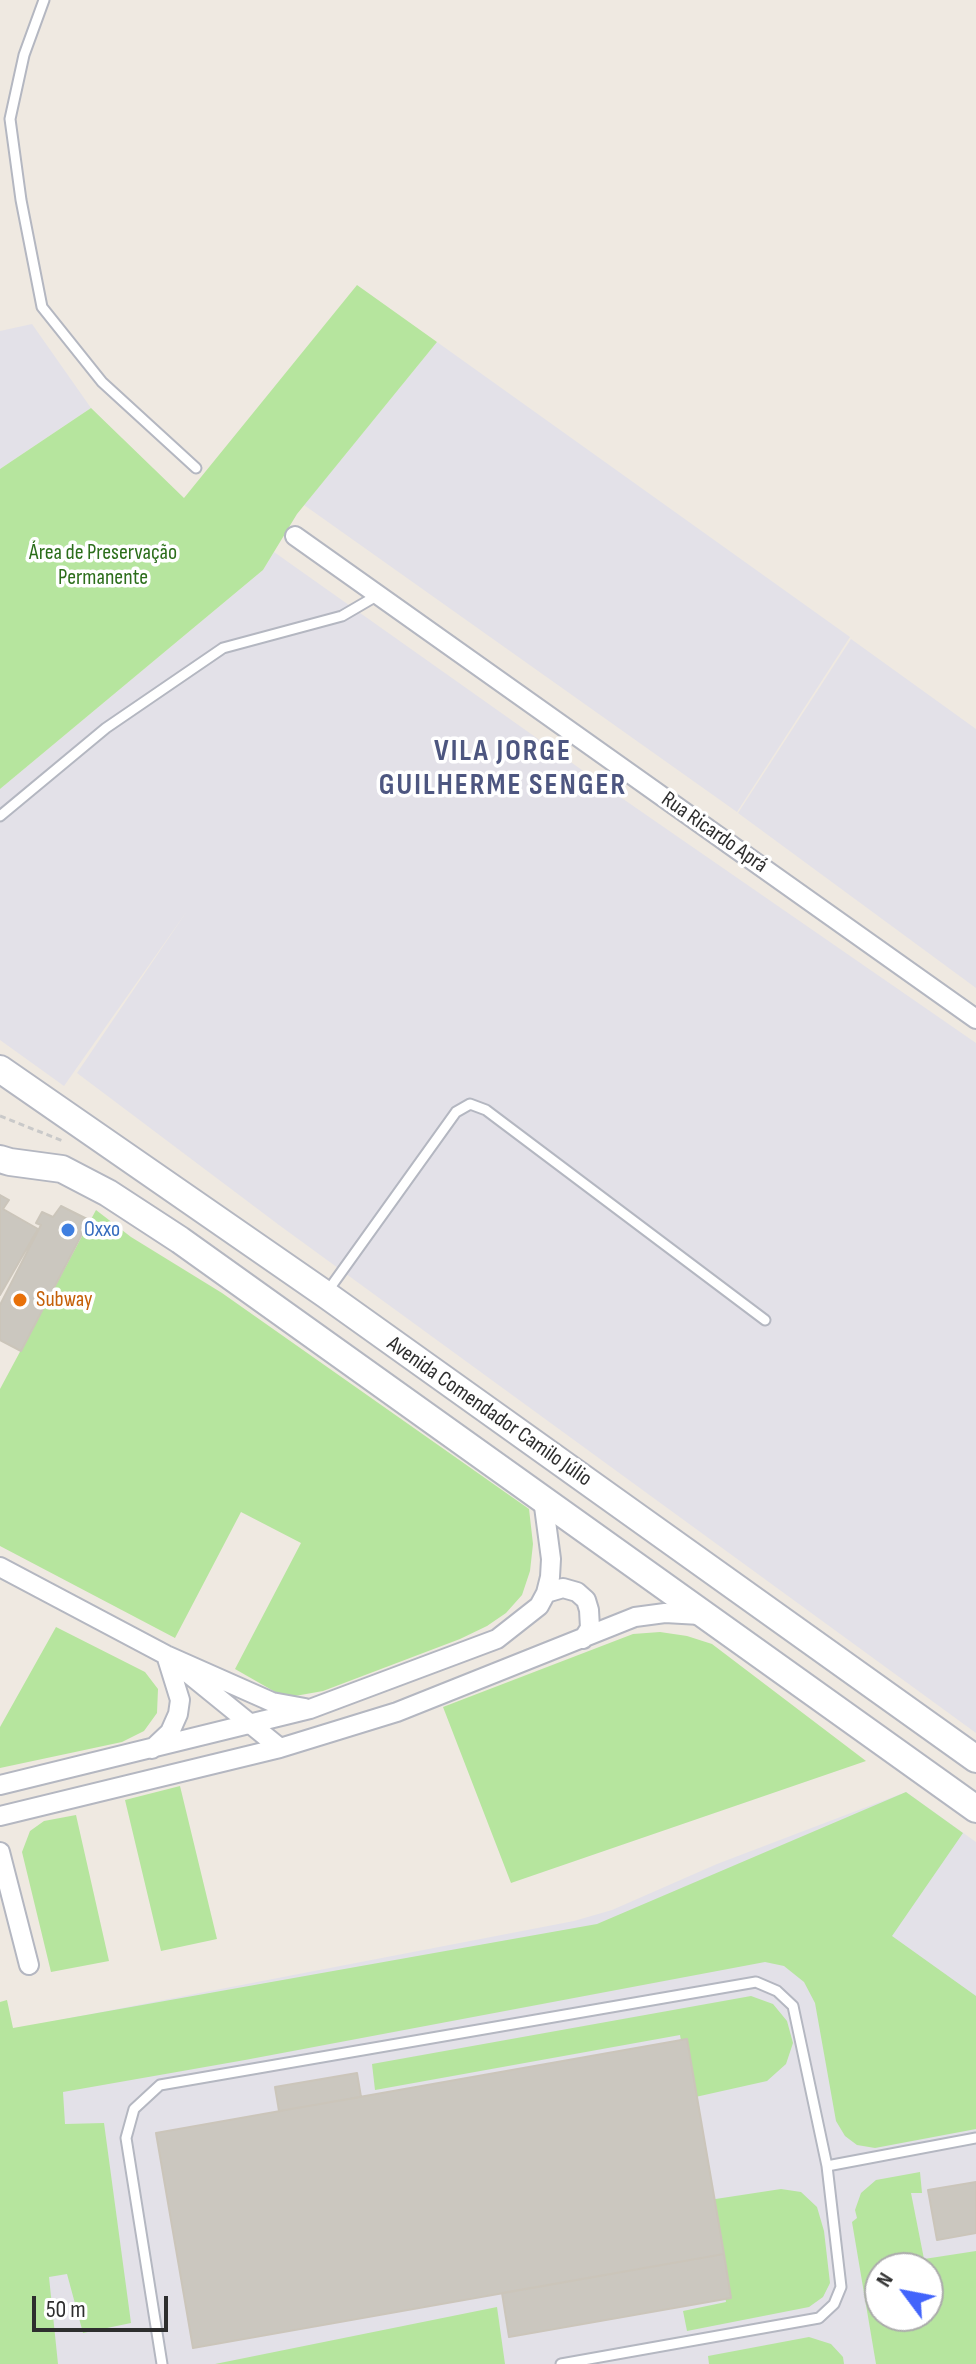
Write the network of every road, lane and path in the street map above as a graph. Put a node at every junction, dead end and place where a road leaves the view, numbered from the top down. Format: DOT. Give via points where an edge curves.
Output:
graph roads {
  1 [pos="44,0"];
  2 [pos="196,468"];
  3 [pos="295,536"];
  4 [pos="378,595"];
  5 [pos="0,816"];
  6 [pos="976,1019"];
  7 [pos="1,1070"];
  8 [pos="0,1159"];
  9 [pos="325,1294"];
  10 [pos="765,1320"];
  11 [pos="543,1499"];
  12 [pos="0,1567"];
  13 [pos="546,1593"];
  14 [pos="707,1616"];
  15 [pos="583,1639"];
  16 [pos="166,1655"];
  17 [pos="261,1697"];
  18 [pos="310,1709"];
  19 [pos="284,1716"];
  20 [pos="252,1725"];
  21 [pos="283,1747"];
  22 [pos="152,1749"];
  23 [pos="976,1759"];
  24 [pos="0,1785"];
  25 [pos="976,1809"];
  26 [pos="0,1816"];
  27 [pos="0,1852"];
  28 [pos="29,1965"];
  29 [pos="976,2138"];
  30 [pos="827,2166"];
  31 [pos="162,2364"];
  32 [pos="561,2364"];
  1 -- 2 [label="lane" via="24,55 10,119 42,307 102,382"];
  3 -- 4 [label="street, Rua Ricardo Aprá"];
  4 -- 5 [label="lane" via="342,616 223,648 106,728"];
  4 -- 6 [label="street, Rua Ricardo Aprá"];
  7 -- 9 [label="main road, Avenida Comendador Camilo Júlio"];
  8 -- 11 [label="main road, Avenida Comendador Camilo Júlio" via="62,1169 108,1193"];
  9 -- 10 [label="lane" via="456,1112 470,1104 486,1110"];
  9 -- 23 [label="main road, Avenida Comendador Camilo Júlio"];
  11 -- 13 [label="street" via="551,1550"];
  11 -- 14 [label="main road, Avenida Comendador Camilo Júlio"];
  12 -- 16 [label="street"];
  13 -- 15 [label="street" via="563,1588 586,1600 590,1628"];
  13 -- 18 [label="street" via="539,1606 497,1639"];
  14 -- 15 [label="street" via="644,1615"];
  14 -- 25 [label="main road, Avenida Comendador Camilo Júlio"];
  15 -- 21 [label="street" via="397,1712"];
  16 -- 17 [label="street"];
  16 -- 20 [label="street"];
  16 -- 22 [label="street" via="180,1700 178,1714 170,1732"];
  17 -- 18 [label="street"];
  17 -- 19 [label="street"];
  18 -- 19 [label="street"];
  19 -- 20 [label="street"];
  19 -- 21 [label="street" via="294,1733"];
  20 -- 21 [label="street"];
  20 -- 22 [label="street"];
  21 -- 26 [label="street"];
  22 -- 24 [label="street"];
  27 -- 28 [label="street"];
  29 -- 30 [label="lane"];
  30 -- 31 [label="lane" via="793,2006 756,1982 160,2085 134,2109 126,2138"];
  30 -- 32 [label="lane" via="841,2287 834,2304 819,2318"];
}
